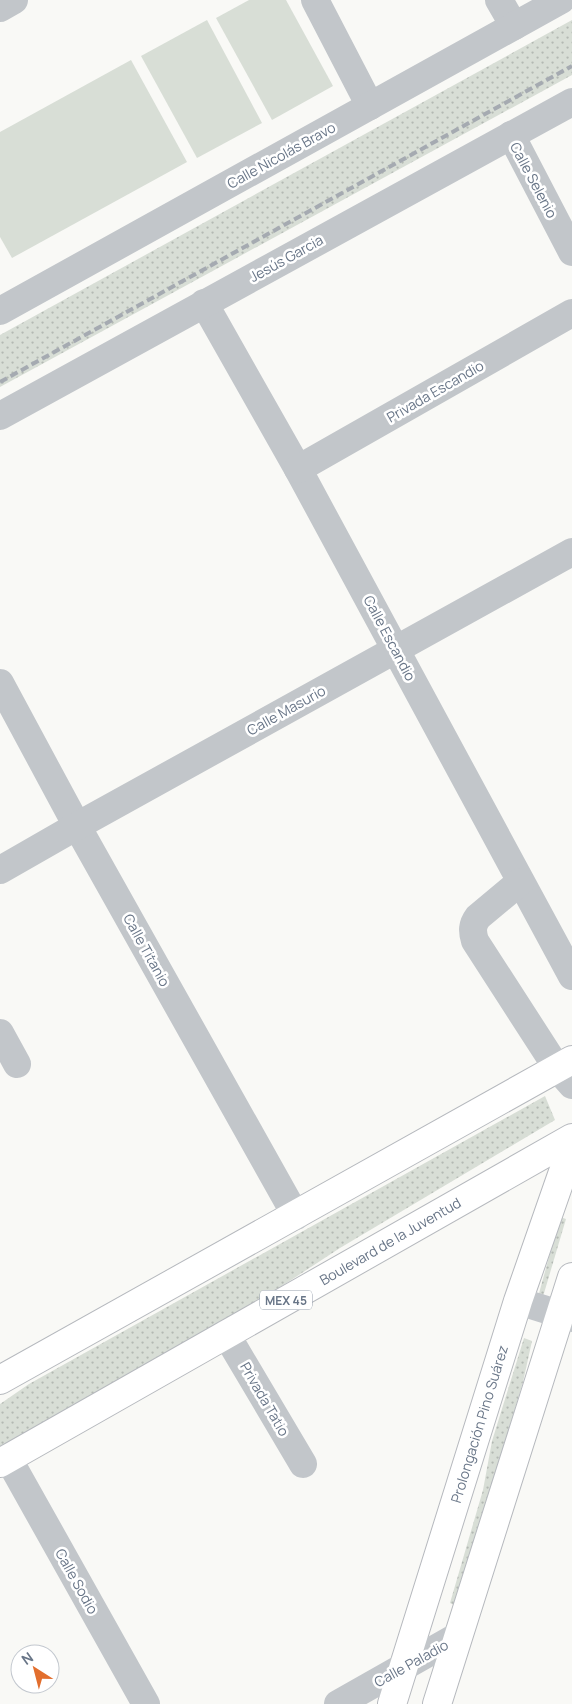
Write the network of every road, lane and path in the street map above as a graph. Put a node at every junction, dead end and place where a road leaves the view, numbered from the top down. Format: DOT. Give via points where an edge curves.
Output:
graph roads {
  1 [pos="14,0"];
  2 [pos="314,0"];
  3 [pos="499,0"];
  4 [pos="561,0"];
  5 [pos="0,8"];
  6 [pos="514,26"];
  7 [pos="572,102"];
  8 [pos="370,106"];
  9 [pos="511,135"];
  10 [pos="572,252"];
  11 [pos="204,303"];
  12 [pos="0,311"];
  13 [pos="572,313"];
  14 [pos="0,416"];
  15 [pos="298,469"];
  16 [pos="572,552"];
  17 [pos="396,649"];
  18 [pos="0,683"];
  19 [pos="76,826"];
  20 [pos="0,870"];
  21 [pos="520,882"];
  22 [pos="572,976"];
  23 [pos="0,1034"];
  24 [pos="17,1064"];
  25 [pos="567,1071"];
  26 [pos="572,1138"];
  27 [pos="572,1146"];
  28 [pos="296,1216"];
  29 [pos="572,1277"];
  30 [pos="518,1301"];
  31 [pos="566,1316"];
  32 [pos="226,1334"];
  33 [pos="0,1380"];
  34 [pos="4,1460"];
  35 [pos="303,1464"];
  36 [pos="458,1636"];
  37 [pos="403,1667"];
  38 [pos="146,1704"];
  39 [pos="338,1704"];
  40 [pos="392,1704"];
  41 [pos="437,1704"];
  1 -- 5 [label="street"];
  2 -- 8 [label="street"];
  3 -- 6 [label="street"];
  4 -- 6 [label="street, Calle Nicolás Bravo"];
  6 -- 8 [label="street, Calle Nicolás Bravo"];
  7 -- 9 [label="street, Jesús Garcia"];
  8 -- 12 [label="street, Calle Nicolás Bravo"];
  9 -- 10 [label="street, Calle Selenio"];
  9 -- 11 [label="street, Jesús Garcia"];
  11 -- 14 [label="street, Jesús Garcia"];
  11 -- 15 [label="street, Calle Escandio"];
  13 -- 15 [label="street, Privada Escandio"];
  15 -- 17 [label="street, Calle Escandio"];
  16 -- 17 [label="street, Calle Masurio"];
  17 -- 19 [label="street, Calle Masurio"];
  17 -- 21 [label="street, Calle Escandio"];
  18 -- 19 [label="street, Calle Titanio"];
  19 -- 20 [label="street, Calle Masurio"];
  19 -- 28 [label="street, Calle Titanio"];
  21 -- 22 [label="street, Calle Escandio"];
  21 -- 25 [label="street" via="478,917 472,933"];
  23 -- 24 [label="street"];
  25 -- 28 [label="main road"];
  26 -- 32 [label="main road, Boulevard de la Juventud / MEX 45"];
  27 -- 30 [label="main road, Prolongación Pino Suárez"];
  28 -- 33 [label="main road"];
  29 -- 31 [label="main road"];
  30 -- 31 [label="street"];
  30 -- 37 [label="main road, Prolongación Pino Suárez"];
  31 -- 36 [label="main road"];
  32 -- 34 [label="main road, Boulevard de la Juventud / MEX 45"];
  32 -- 35 [label="street, Privada Tatio"];
  34 -- 38 [label="street, Calle Sodio"];
  36 -- 37 [label="street, Calle Paladio"];
  36 -- 41 [label="main road"];
  37 -- 39 [label="street, Calle Paladio"];
  37 -- 40 [label="main road, Prolongación Pino Suárez"];
}
